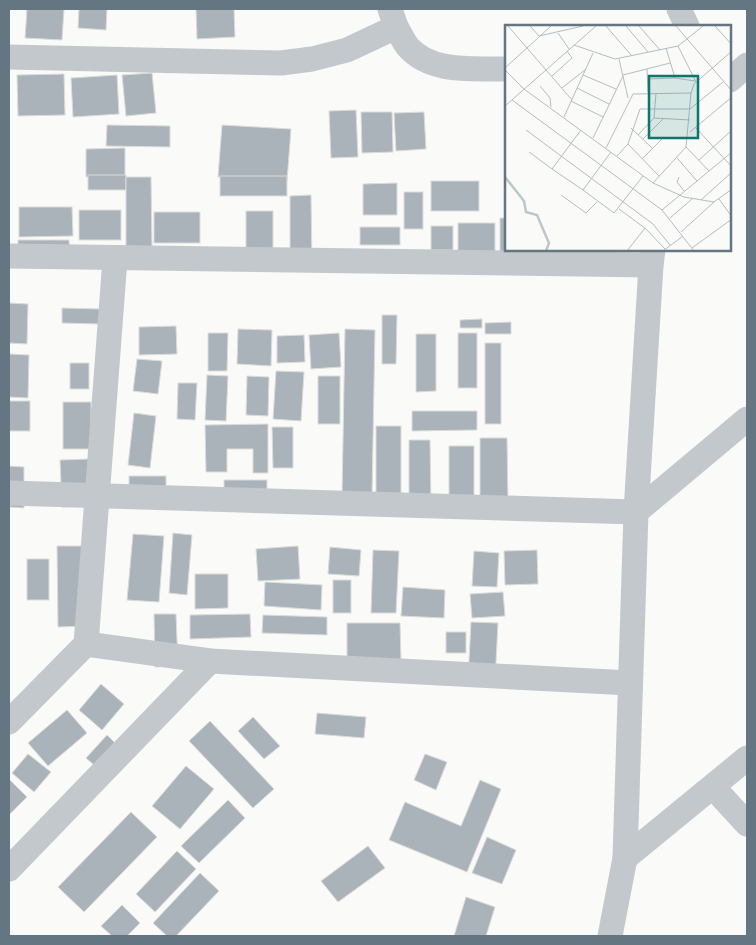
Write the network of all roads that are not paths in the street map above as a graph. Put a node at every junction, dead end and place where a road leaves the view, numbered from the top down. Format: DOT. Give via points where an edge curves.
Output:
graph roads {
  1 [pos="679,9"];
  2 [pos="393,18"];
  3 [pos="687,25"];
  4 [pos="9,57"];
  5 [pos="747,64"];
  6 [pos="505,70"];
  7 [pos="731,79"];
  8 [pos="9,256"];
  9 [pos="115,258"];
  10 [pos="652,258"];
  11 [pos="747,419"];
  12 [pos="9,493"];
  13 [pos="96,496"];
  14 [pos="636,512"];
  15 [pos="86,644"];
  16 [pos="210,661"];
  17 [pos="630,683"];
  18 [pos="9,722"];
  19 [pos="747,758"];
  20 [pos="713,787"];
  21 [pos="747,824"];
  22 [pos="625,858"];
  23 [pos="9,869"];
  24 [pos="610,936"];
  1 -- 3 [label="street"];
  2 -- 4 [label="street" via="347,50 281,63"];
  2 -- 6 [label="street" via="408,48 424,60 448,68"];
  5 -- 7 [label="street"];
  8 -- 9 [label="street"];
  9 -- 10 [label="street"];
  9 -- 13 [label="street"];
  10 -- 14 [label="street"];
  11 -- 14 [label="street"];
  12 -- 13 [label="street"];
  13 -- 14 [label="street"];
  13 -- 15 [label="street"];
  14 -- 17 [label="street"];
  15 -- 16 [label="street"];
  15 -- 18 [label="street"];
  16 -- 17 [label="street"];
  16 -- 23 [label="street"];
  17 -- 22 [label="street"];
  19 -- 20 [label="street"];
  20 -- 21 [label="street"];
  20 -- 22 [label="street"];
  22 -- 24 [label="street"];
}
